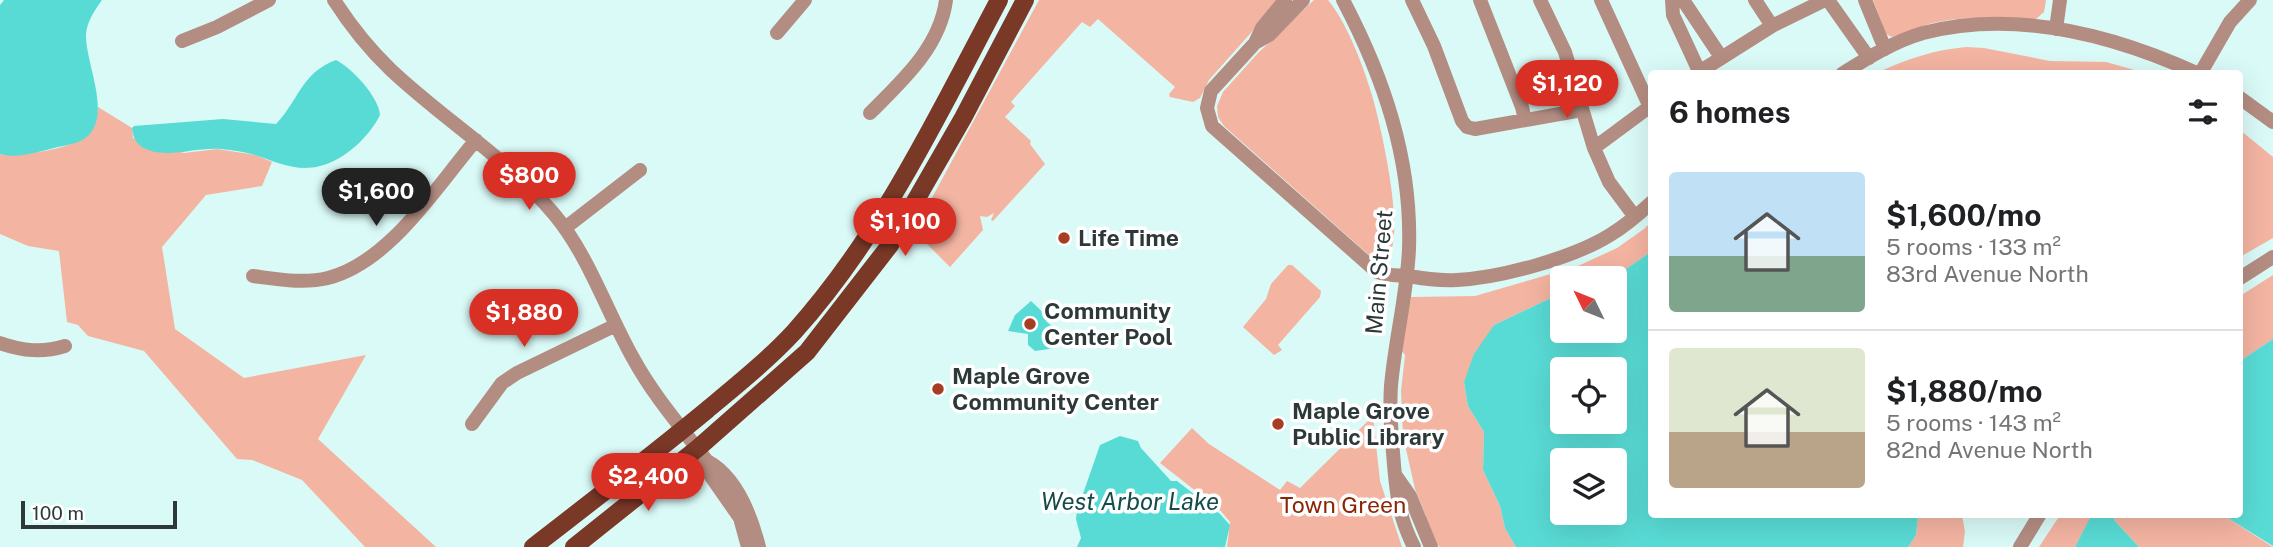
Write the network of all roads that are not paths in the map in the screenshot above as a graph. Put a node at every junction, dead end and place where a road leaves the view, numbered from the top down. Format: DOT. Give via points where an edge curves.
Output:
graph roads {
  1 [pos="269,0"];
  2 [pos="334,0"];
  3 [pos="805,0"];
  4 [pos="946,0"];
  5 [pos="999,0"];
  6 [pos="1025,0"];
  7 [pos="1285,0"];
  8 [pos="1303,0"];
  9 [pos="1343,0"];
  10 [pos="1412,0"];
  11 [pos="1480,0"];
  12 [pos="1541,0"];
  13 [pos="1601,0"];
  14 [pos="1672,0"];
  15 [pos="1683,0"];
  16 [pos="1755,0"];
  17 [pos="1827,0"];
  18 [pos="1865,0"];
  19 [pos="2060,0"];
  20 [pos="2250,0"];
  21 [pos="1772,26"];
  22 [pos="2056,29"];
  23 [pos="777,33"];
  24 [pos="183,41"];
  25 [pos="1255,43"];
  26 [pos="1885,49"];
  27 [pos="1721,57"];
  28 [pos="1869,58"];
  29 [pos="1696,70"];
  30 [pos="1700,70"];
  31 [pos="1849,70"];
  32 [pos="2190,70"];
  33 [pos="2201,70"];
  34 [pos="1648,100"];
  35 [pos="2243,101"];
  36 [pos="1648,108"];
  37 [pos="1582,110"];
  38 [pos="870,113"];
  39 [pos="1525,120"];
  40 [pos="2273,122"];
  41 [pos="475,141"];
  42 [pos="1594,148"];
  43 [pos="640,170"];
  44 [pos="1648,205"];
  45 [pos="1634,217"];
  46 [pos="565,228"];
  47 [pos="2273,257"];
  48 [pos="253,276"];
  49 [pos="1405,276"];
  50 [pos="2243,276"];
  51 [pos="616,325"];
  52 [pos="0,343"];
  53 [pos="65,346"];
  54 [pos="472,424"];
  55 [pos="683,430"];
  56 [pos="702,454"];
  57 [pos="1395,475"];
  58 [pos="2038,518"];
  59 [pos="533,547"];
  60 [pos="574,547"];
  61 [pos="748,547"];
  62 [pos="759,547"];
  63 [pos="1414,547"];
  64 [pos="1431,547"];
  65 [pos="2020,547"];
  1 -- 24 [label="street"];
  2 -- 41 [label="street" via="390,69"];
  3 -- 23 [label="street"];
  4 -- 38 [label="street" via="944,14 923,55"];
  5 -- 55 [label="main road" via="902,183 828,292 793,333"];
  6 -- 56 [label="main road" via="890,245 807,352"];
  7 -- 25 [label="street"];
  8 -- 25 [label="street"];
  9 -- 49 [label="street, Main Street" via="1378,72 1395,124 1409,208"];
  10 -- 39 [label="street" via="1466,127"];
  11 -- 39 [label="street"];
  12 -- 37 [label="street" via="1565,52"];
  13 -- 34 [label="street"];
  14 -- 29 [label="street" via="1673,15"];
  15 -- 27 [label="street"];
  16 -- 21 [label="street"];
  17 -- 21 [label="street"];
  17 -- 28 [label="street"];
  18 -- 26 [label="street"];
  19 -- 22 [label="street"];
  20 -- 33 [label="street" via="2230,22"];
  21 -- 27 [label="street"];
  22 -- 26 [label="street" via="1962,25 1921,34"];
  22 -- 32 [label="street" via="2111,39"];
  25 -- 49 [label="street" via="1211,91 1207,108 1212,126 1367,265 1384,275"];
  26 -- 28 [label="street"];
  27 -- 30 [label="street"];
  28 -- 31 [label="street"];
  35 -- 40 [label="street"];
  36 -- 42 [label="street"];
  37 -- 39 [label="street"];
  37 -- 42 [label="street"];
  41 -- 46 [label="street" via="531,188"];
  41 -- 48 [label="street" via="405,226 364,261 308,281"];
  42 -- 45 [label="street" via="1609,182"];
  43 -- 46 [label="street"];
  44 -- 45 [label="street"];
  45 -- 49 [label="street" via="1610,236 1575,252 1522,268 1458,280"];
  46 -- 51 [label="street"];
  47 -- 50 [label="street"];
  49 -- 57 [label="street, Main Street" via="1391,388"];
  51 -- 54 [label="street" via="502,383"];
  51 -- 55 [label="street" via="646,379"];
  52 -- 53 [label="street" via="45,352"];
  55 -- 56 [label="street"];
  55 -- 59 [label="main road"];
  56 -- 60 [label="main road"];
  56 -- 61 [label="street" via="710,475 740,517"];
  56 -- 62 [label="street" via="720,468 747,508"];
  57 -- 63 [label="street, Main Street" via="1396,500"];
  57 -- 64 [label="street, Main Street" via="1410,496"];
  58 -- 65 [label="street"];
}
